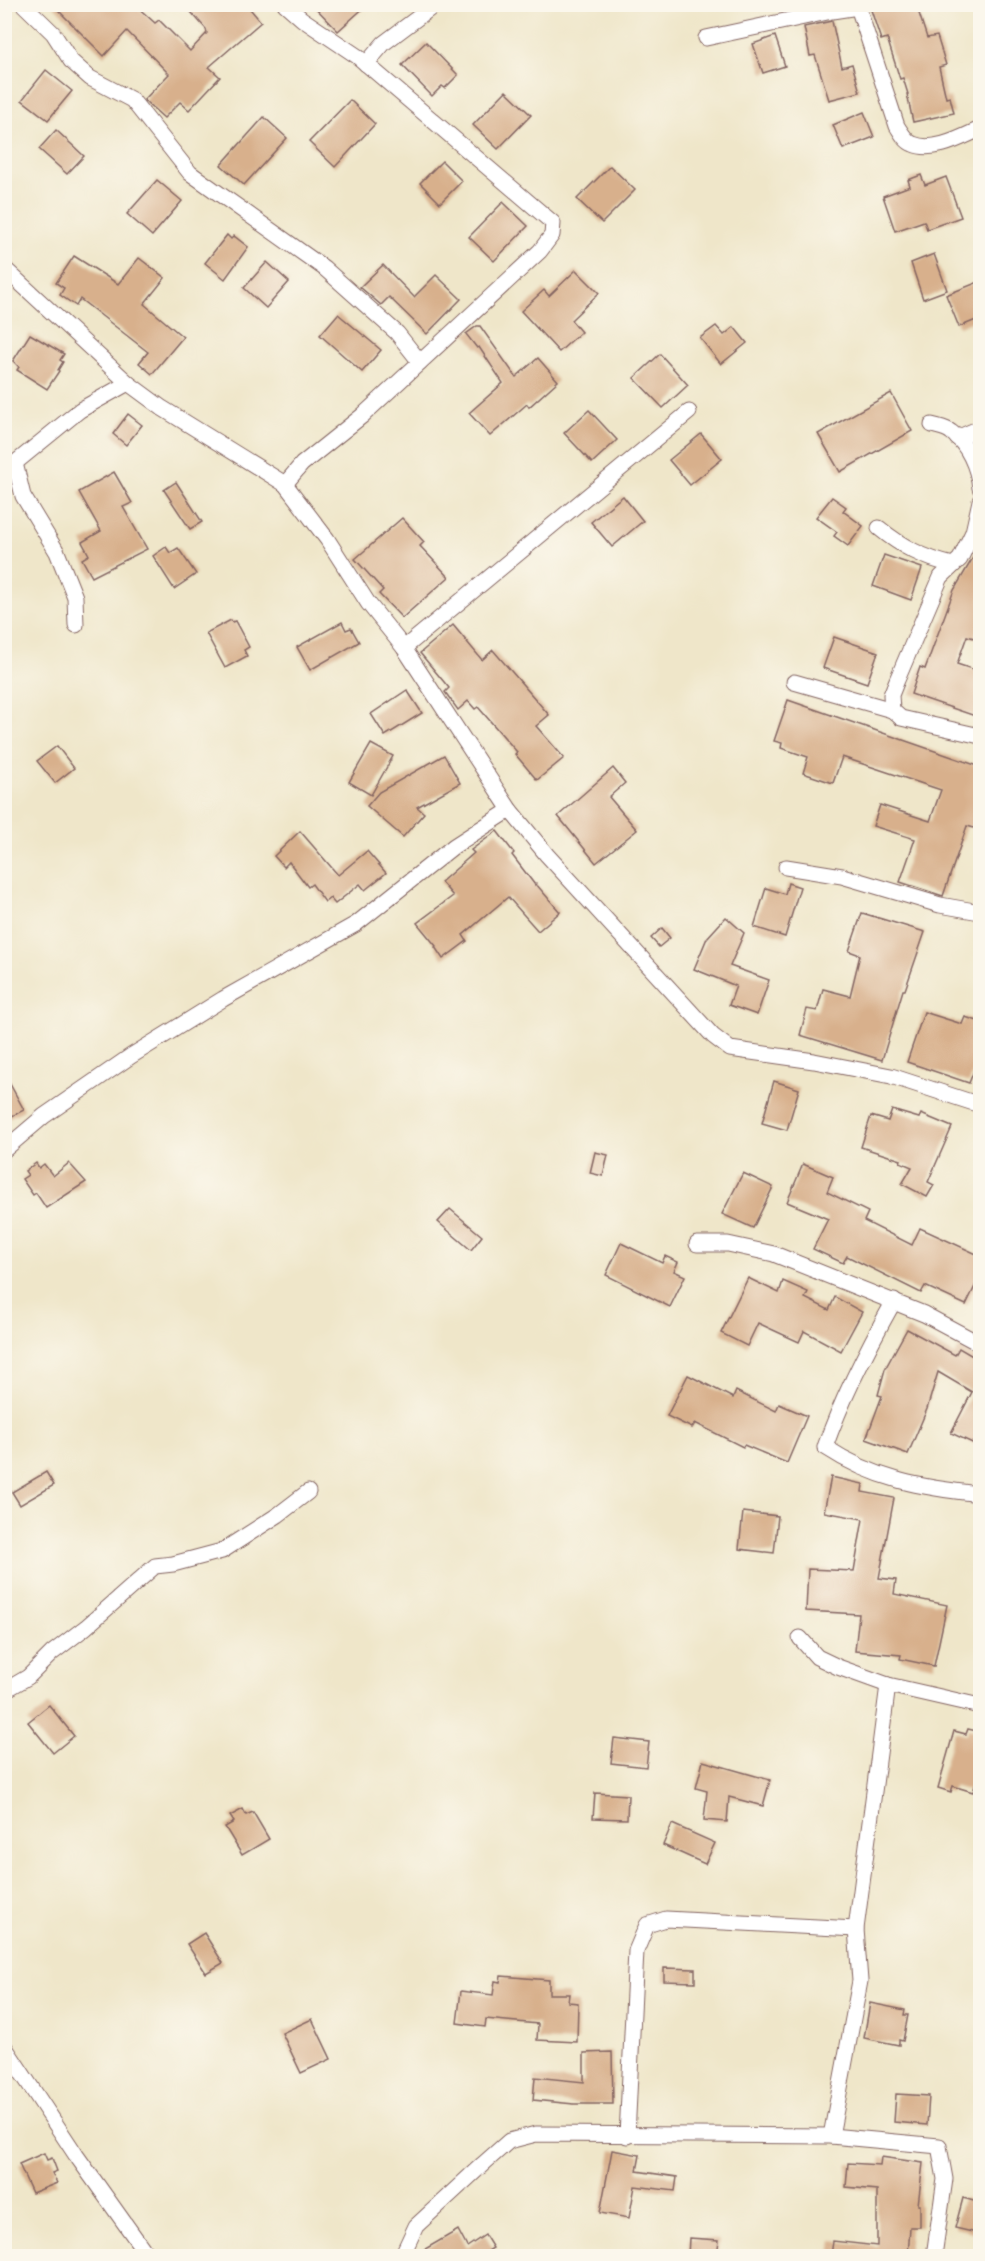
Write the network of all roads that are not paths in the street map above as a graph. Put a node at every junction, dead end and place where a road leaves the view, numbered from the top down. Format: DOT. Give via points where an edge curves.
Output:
graph roads {
  1 [pos="23,4"];
  2 [pos="285,4"];
  3 [pos="436,4"];
  4 [pos="858,6"];
  5 [pos="706,39"];
  6 [pos="366,64"];
  7 [pos="981,129"];
  8 [pos="4,268"];
  9 [pos="420,362"];
  10 [pos="128,383"];
  11 [pos="689,412"];
  12 [pos="932,425"];
  13 [pos="981,428"];
  14 [pos="957,438"];
  15 [pos="10,467"];
  16 [pos="285,484"];
  17 [pos="981,488"];
  18 [pos="981,501"];
  19 [pos="879,528"];
  20 [pos="953,565"];
  21 [pos="76,625"];
  22 [pos="404,648"];
  23 [pos="794,682"];
  24 [pos="892,710"];
  25 [pos="981,736"];
  26 [pos="510,810"];
  27 [pos="786,867"];
  28 [pos="981,912"];
  29 [pos="981,1105"];
  30 [pos="4,1150"];
  31 [pos="697,1244"];
  32 [pos="894,1301"];
  33 [pos="981,1344"];
  34 [pos="308,1492"];
  35 [pos="981,1494"];
  36 [pos="800,1638"];
  37 [pos="888,1685"];
  38 [pos="4,1691"];
  39 [pos="981,1706"];
  40 [pos="856,1929"];
  41 [pos="4,2046"];
  42 [pos="627,2136"];
  43 [pos="831,2136"];
  44 [pos="148,2256"];
  45 [pos="402,2256"];
  46 [pos="934,2256"];
  1 -- 9 [label="street" via="90,78 132,100 190,173 324,268 397,333"];
  2 -- 6 [label="street"];
  3 -- 6 [label="street" via="384,43"];
  4 -- 5 [label="street"];
  4 -- 7 [label="street" via="897,126 905,138 912,144 940,145"];
  6 -- 9 [label="street" via="553,223 552,236 540,251"];
  8 -- 10 [label="street"];
  9 -- 16 [label="street" via="302,464"];
  10 -- 15 [label="street" via="80,410"];
  10 -- 16 [label="street"];
  11 -- 22 [label="street"];
  12 -- 14 [label="street" via="951,431"];
  13 -- 14 [label="street"];
  14 -- 17 [label="street" via="975,463"];
  15 -- 21 [label="street" via="57,552 75,597"];
  16 -- 22 [label="street"];
  18 -- 20 [label="street" via="973,532"];
  19 -- 20 [label="street" via="912,551"];
  20 -- 24 [label="street" via="941,577 891,695"];
  22 -- 26 [label="street"];
  23 -- 24 [label="street"];
  24 -- 25 [label="street" via="901,718"];
  26 -- 29 [label="street" via="713,1036 730,1049 891,1076"];
  26 -- 30 [label="street" via="454,846 356,924 131,1056 44,1116"];
  27 -- 28 [label="street" via="842,876 940,905"];
  31 -- 32 [label="street" via="728,1244 774,1254"];
  32 -- 33 [label="street"];
  32 -- 35 [label="street" via="840,1405 825,1447 888,1479"];
  34 -- 38 [label="street" via="222,1551 155,1566 28,1677"];
  36 -- 37 [label="street" via="818,1656 838,1667"];
  37 -- 39 [label="street"];
  37 -- 40 [label="street"];
  40 -- 42 [label="street" via="666,1919 647,1925 636,1951"];
  40 -- 43 [label="street" via="860,1981"];
  41 -- 44 [label="street"];
  42 -- 43 [label="street"];
  42 -- 45 [label="street" via="536,2134 509,2140 416,2226"];
  43 -- 46 [label="street" via="939,2146 945,2179"];
}
